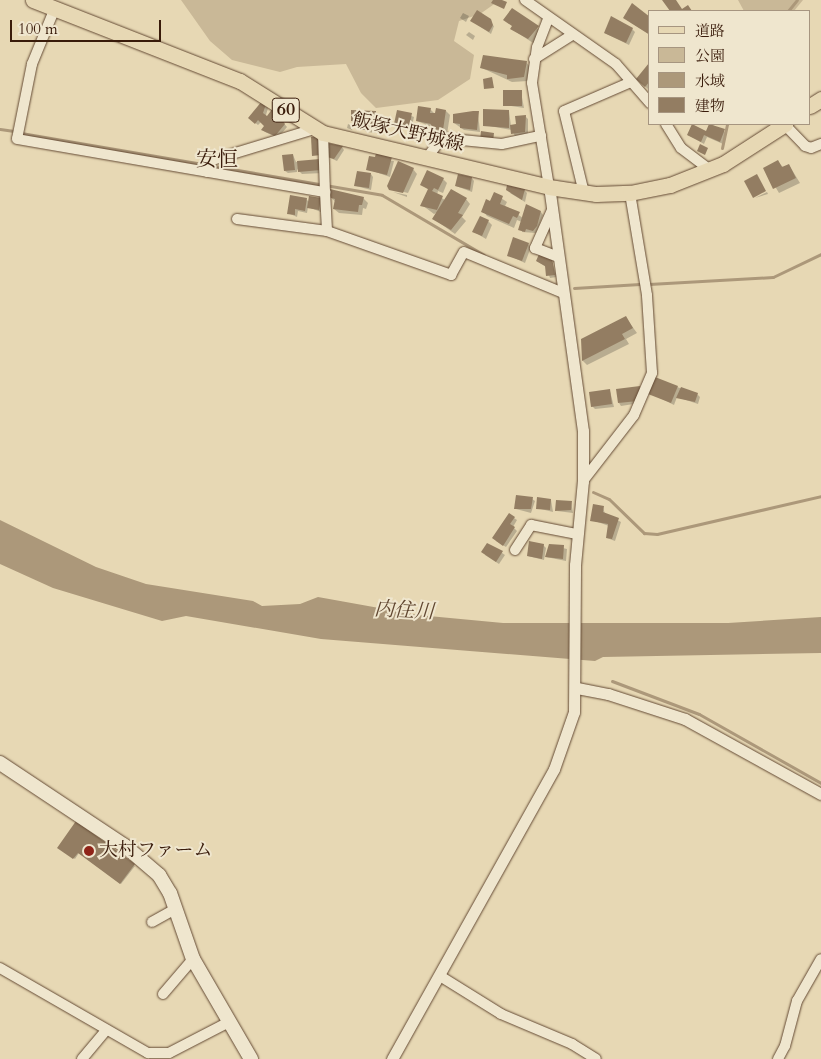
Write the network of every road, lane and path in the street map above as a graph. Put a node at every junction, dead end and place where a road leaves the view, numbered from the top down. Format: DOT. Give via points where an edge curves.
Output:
graph roads {
  1 [pos="33,0"];
  2 [pos="525,0"];
  3 [pos="58,6"];
  4 [pos="548,19"];
  5 [pos="572,35"];
  6 [pos="534,59"];
  7 [pos="631,82"];
  8 [pos="648,101"];
  9 [pos="667,125"];
  10 [pos="782,125"];
  11 [pos="785,125"];
  12 [pos="318,131"];
  13 [pos="541,136"];
  14 [pos="821,144"];
  15 [pos="426,159"];
  16 [pos="208,166"];
  17 [pos="710,170"];
  18 [pos="325,186"];
  19 [pos="549,187"];
  20 [pos="584,192"];
  21 [pos="630,193"];
  22 [pos="552,210"];
  23 [pos="236,219"];
  24 [pos="327,231"];
  25 [pos="558,257"];
  26 [pos="563,293"];
  27 [pos="583,481"];
  28 [pos="577,534"];
  29 [pos="515,550"];
  30 [pos="577,688"];
  31 [pos="0,763"];
  32 [pos="821,794"];
  33 [pos="175,909"];
  34 [pos="152,922"];
  35 [pos="193,959"];
  36 [pos="821,959"];
  37 [pos="0,968"];
  38 [pos="440,976"];
  39 [pos="163,994"];
  40 [pos="230,1022"];
  41 [pos="106,1030"];
  42 [pos="141,1055"];
  43 [pos="82,1059"];
  44 [pos="251,1059"];
  45 [pos="392,1059"];
  46 [pos="596,1059"];
  47 [pos="778,1059"];
  1 -- 3 [label="main road, 飯塚大野城線 / 60"];
  2 -- 4 [label="street"];
  3 -- 12 [label="main road, 飯塚大野城線 / 60" via="240,81"];
  3 -- 16 [label="street" via="32,64 17,139"];
  4 -- 5 [label="street"];
  4 -- 6 [label="street"];
  5 -- 6 [label="street"];
  5 -- 7 [label="street" via="616,64"];
  6 -- 13 [label="street" via="532,83"];
  7 -- 8 [label="street"];
  7 -- 20 [label="street" via="564,111"];
  9 -- 17 [label="street" via="681,148"];
  10 -- 17 [label="main road, 飯塚大野城線 / 60"];
  11 -- 14 [label="street" via="805,146 811,148"];
  12 -- 15 [label="main road, 飯塚大野城線 / 60"];
  12 -- 16 [label="street"];
  12 -- 18 [label="street"];
  13 -- 15 [label="street" via="502,144 442,138"];
  13 -- 19 [label="street"];
  15 -- 19 [label="main road, 飯塚大野城線 / 60"];
  16 -- 18 [label="street"];
  17 -- 21 [label="main road, 飯塚大野城線 / 60" via="670,185"];
  18 -- 24 [label="street"];
  19 -- 20 [label="main road, 飯塚大野城線 / 60"];
  19 -- 22 [label="street"];
  20 -- 21 [label="main road, 飯塚大野城線 / 60"];
  21 -- 27 [label="street" via="647,295 652,373 634,415"];
  22 -- 25 [label="street"];
  22 -- 25 [label="street" via="535,248"];
  23 -- 24 [label="street"];
  24 -- 26 [label="street" via="451,275 464,252 497,269"];
  25 -- 26 [label="street"];
  26 -- 27 [label="street" via="583,431"];
  27 -- 28 [label="street"];
  28 -- 29 [label="street" via="532,525"];
  28 -- 30 [label="street"];
  30 -- 32 [label="street" via="608,694 685,718"];
  30 -- 38 [label="street" via="572,719 554,769"];
  31 -- 33 [label="main road" via="146,862 159,875"];
  33 -- 34 [label="street"];
  33 -- 35 [label="main road"];
  35 -- 39 [label="street"];
  35 -- 40 [label="main road"];
  36 -- 47 [label="street" via="797,1001 785,1046"];
  37 -- 41 [label="street"];
  38 -- 45 [label="street"];
  38 -- 46 [label="street" via="501,1014 572,1044"];
  40 -- 42 [label="street" via="169,1053"];
  40 -- 44 [label="main road"];
  41 -- 42 [label="street"];
  41 -- 43 [label="street"];
}
